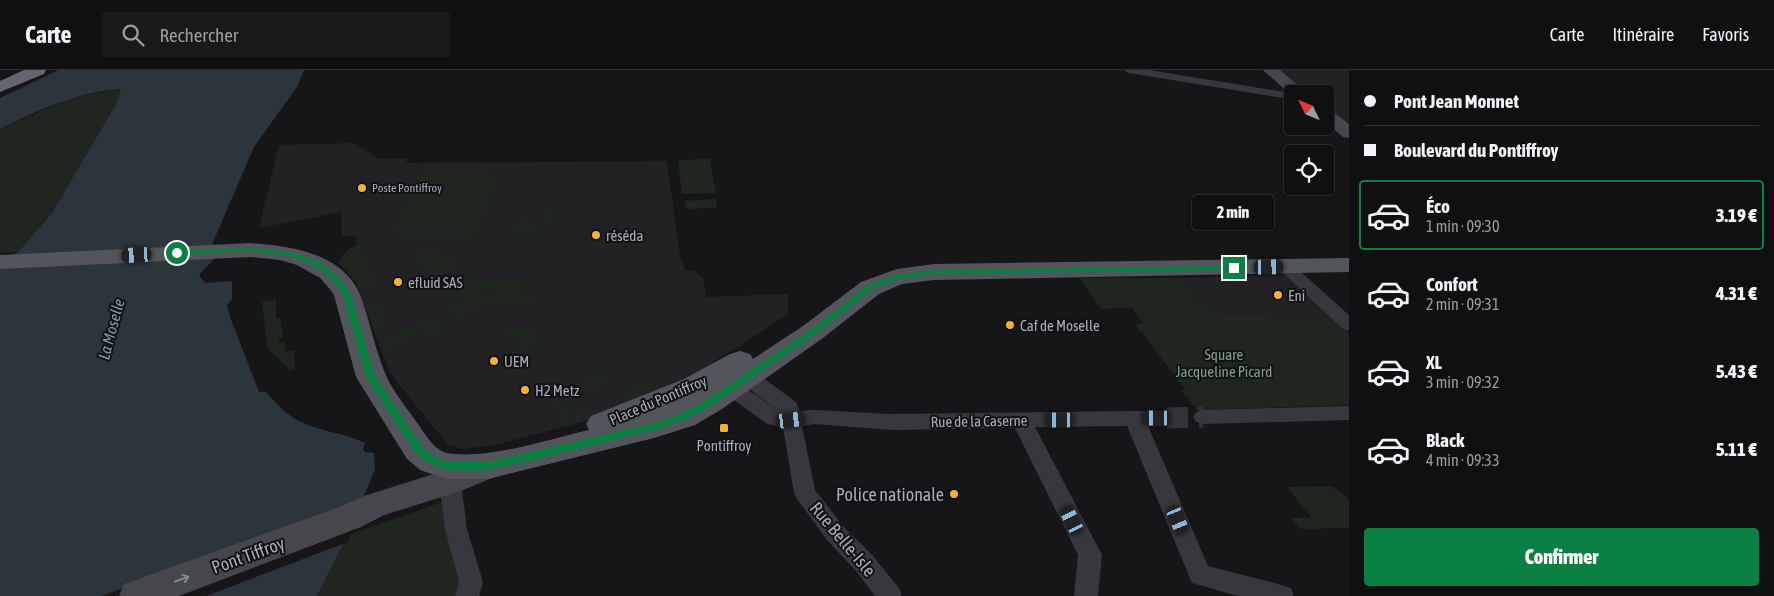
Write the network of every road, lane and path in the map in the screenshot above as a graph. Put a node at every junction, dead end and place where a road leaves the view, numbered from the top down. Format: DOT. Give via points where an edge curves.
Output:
graph roads {
  1 [pos="27,70"];
  2 [pos="38,70"];
  3 [pos="1129,70"];
  4 [pos="1271,70"];
  5 [pos="3,81"];
  6 [pos="1289,85"];
  7 [pos="1284,94"];
  8 [pos="1334,121"];
  9 [pos="1349,133"];
  10 [pos="1349,254"];
  11 [pos="0,262"];
  12 [pos="1349,265"];
  13 [pos="1286,267"];
  14 [pos="1349,325"];
  15 [pos="734,376"];
  16 [pos="1349,413"];
  17 [pos="1203,417"];
  18 [pos="1132,418"];
  19 [pos="1167,418"];
  20 [pos="791,420"];
  21 [pos="1021,420"];
  22 [pos="488,466"];
  23 [pos="450,482"];
  24 [pos="359,512"];
  25 [pos="136,596"];
  26 [pos="467,596"];
  27 [pos="890,596"];
  28 [pos="1086,596"];
  29 [pos="1282,596"];
  1 -- 5 [label="highway"];
  2 -- 5 [label="highway"];
  3 -- 7 [label="street"];
  4 -- 6 [label="main road"];
  8 -- 9 [label="main road"];
  10 -- 15 [label="main road, Place du Pontiffroy" via="917,262 882,268 860,276"];
  11 -- 22 [label="main road" via="251,250 296,255 308,260 329,272 342,286 371,377 418,450 432,461 447,466"];
  12 -- 13 [label="main road"];
  13 -- 14 [label="street"];
  13 -- 15 [label="main road" via="934,272 897,277 857,296 828,322"];
  15 -- 20 [label="street, Place du Pontiffroy" via="774,419"];
  15 -- 22 [label="main road, Place du Pontiffroy" via="695,387"];
  15 -- 22 [label="main road, Place du Pontiffroy" via="702,407 670,422"];
  16 -- 17 [label="street"];
  18 -- 19 [label="street, Rue de la Caserne"];
  18 -- 21 [label="street, Rue de la Caserne"];
  18 -- 29 [label="street" via="1200,574"];
  20 -- 21 [label="street, Rue de la Caserne" via="814,417 881,422"];
  20 -- 27 [label="street, Rue Belle-Isle" via="805,493"];
  21 -- 28 [label="street" via="1090,555"];
  22 -- 23 [label="main road, Place du Pontiffroy"];
  23 -- 24 [label="main road, Place du Pontiffroy"];
  23 -- 26 [label="street" via="456,529 470,582"];
  25 -- 24 [label="main road, Pont Tiffroy, one-way"];
}
